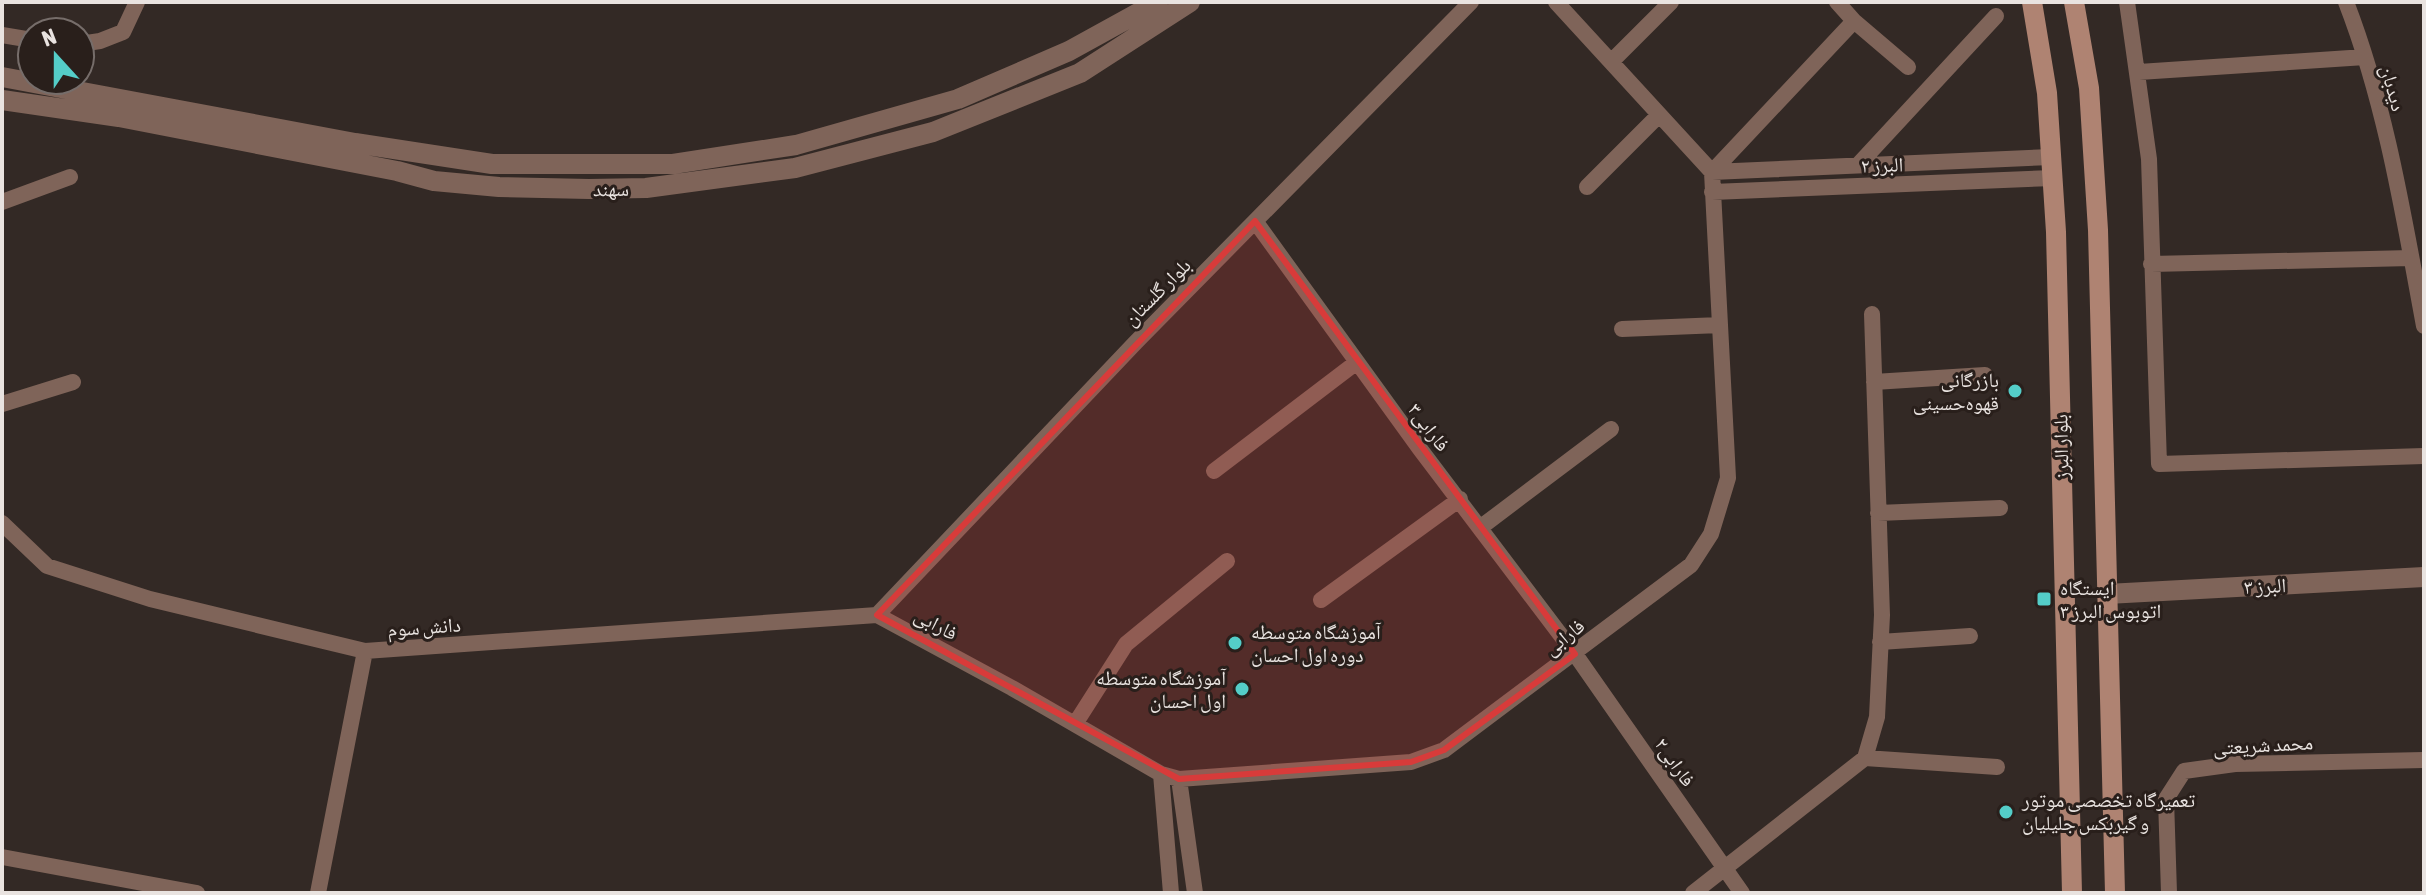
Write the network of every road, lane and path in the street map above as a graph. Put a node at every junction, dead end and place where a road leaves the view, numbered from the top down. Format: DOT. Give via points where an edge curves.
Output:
graph roads {
  1 [pos="137,2"];
  2 [pos="1158,2"];
  3 [pos="1190,2"];
  4 [pos="1471,2"];
  5 [pos="1556,2"];
  6 [pos="1671,2"];
  7 [pos="1837,2"];
  8 [pos="2032,2"];
  9 [pos="2074,2"];
  10 [pos="2127,2"];
  11 [pos="2346,2"];
  12 [pos="1996,16"];
  13 [pos="1854,21"];
  14 [pos="96,42"];
  15 [pos="2365,57"];
  16 [pos="1611,62"];
  17 [pos="1908,67"];
  18 [pos="2139,72"];
  19 [pos="2,77"];
  20 [pos="2,100"];
  21 [pos="1659,115"];
  22 [pos="2051,157"];
  23 [pos="1858,165"];
  24 [pos="1712,172"];
  25 [pos="70,177"];
  26 [pos="2053,178"];
  27 [pos="1587,187"];
  28 [pos="1712,192"];
  29 [pos="2,202"];
  30 [pos="1255,221"];
  31 [pos="2411,258"];
  32 [pos="2151,264"];
  33 [pos="1872,314"];
  34 [pos="1720,325"];
  35 [pos="2424,326"];
  36 [pos="1622,329"];
  37 [pos="1357,362"];
  38 [pos="1985,375"];
  39 [pos="73,382"];
  40 [pos="1874,382"];
  41 [pos="2,404"];
  42 [pos="1611,429"];
  43 [pos="2424,456"];
  44 [pos="1214,471"];
  45 [pos="1460,499"];
  46 [pos="2000,508"];
  47 [pos="1878,513"];
  48 [pos="2,523"];
  49 [pos="1481,527"];
  50 [pos="1227,561"];
  51 [pos="2424,577"];
  52 [pos="2107,594"];
  53 [pos="1321,600"];
  54 [pos="877,615"];
  55 [pos="1970,636"];
  56 [pos="1880,642"];
  57 [pos="365,651"];
  58 [pos="1575,654"];
  59 [pos="1075,724"];
  60 [pos="1865,758"];
  61 [pos="2424,760"];
  62 [pos="1997,767"];
  63 [pos="1161,774"];
  64 [pos="1179,779"];
  65 [pos="2,857"];
  66 [pos="1724,868"];
  67 [pos="197,893"];
  68 [pos="318,893"];
  69 [pos="1171,893"];
  70 [pos="1195,893"];
  71 [pos="1693,893"];
  72 [pos="1742,893"];
  73 [pos="2072,893"];
  74 [pos="2115,893"];
  75 [pos="2169,893"];
  1 -- 14 [label="street" via="123,32"];
  2 -- 19 [label="street, سهند" via="1069,51 958,99 796,145 673,164 492,164"];
  3 -- 20 [label="street, سهند" via="1080,73 933,132 795,168 646,188 434,181 148,123"];
  4 -- 30 [label="street, بلوار گلستان"];
  5 -- 16 [label="street"];
  6 -- 16 [label="street"];
  7 -- 13 [label="street"];
  8 -- 22 [label="main road, بلوار البرز"];
  9 -- 52 [label="main road" via="2089,88 2098,230"];
  10 -- 18 [label="street"];
  11 -- 15 [label="street, دیدبان"];
  12 -- 23 [label="street"];
  13 -- 17 [label="street"];
  13 -- 24 [label="street"];
  15 -- 18 [label="street"];
  15 -- 31 [label="street, دیدبان"];
  16 -- 21 [label="street"];
  18 -- 32 [label="street" via="2149,159"];
  21 -- 24 [label="street"];
  21 -- 27 [label="street"];
  22 -- 23 [label="street, البرز ۲"];
  22 -- 26 [label="main road, بلوار البرز"];
  23 -- 24 [label="street, البرز ۲"];
  24 -- 28 [label="street, فارابی"];
  25 -- 29 [label="street"];
  26 -- 28 [label="street, البرز ۲"];
  26 -- 73 [label="main road, بلوار البرز"];
  28 -- 34 [label="street, فارابی"];
  30 -- 37 [label="street, فارابی۳"];
  30 -- 54 [label="street, بلوار گلستان"];
  31 -- 32 [label="street"];
  31 -- 35 [label="street, دیدبان"];
  32 -- 43 [label="street" via="2159,464"];
  33 -- 40 [label="street"];
  34 -- 36 [label="street"];
  34 -- 58 [label="street, فارابی" via="1728,478 1711,534 1691,565"];
  37 -- 44 [label="street"];
  37 -- 45 [label="street, فارابی۳"];
  38 -- 40 [label="street"];
  39 -- 41 [label="street"];
  40 -- 47 [label="street"];
  42 -- 49 [label="street"];
  45 -- 49 [label="street, فارابی۳"];
  45 -- 53 [label="street"];
  46 -- 47 [label="street"];
  47 -- 56 [label="street"];
  48 -- 57 [label="street, دانش سوم" via="47,566 150,599"];
  49 -- 58 [label="street, فارابی۳"];
  50 -- 59 [label="street" via="1126,644"];
  51 -- 52 [label="street, البرز ۳"];
  52 -- 74 [label="main road"];
  54 -- 57 [label="street, دانش سوم"];
  54 -- 59 [label="street, فارابی"];
  55 -- 56 [label="street"];
  56 -- 60 [label="street" via="1877,717"];
  57 -- 68 [label="street"];
  58 -- 64 [label="street, فارابی" via="1444,750 1411,762"];
  58 -- 66 [label="street, فارابی۲"];
  59 -- 63 [label="street, فارابی"];
  60 -- 62 [label="street"];
  60 -- 66 [label="street"];
  61 -- 75 [label="street, محمد شریعتی" via="2235,764 2184,771 2166,799"];
  63 -- 64 [label="street, فارابی"];
  63 -- 69 [label="street"];
  64 -- 70 [label="street"];
  65 -- 67 [label="street"];
  66 -- 71 [label="street"];
  66 -- 72 [label="street, فارابی۲"];
}
